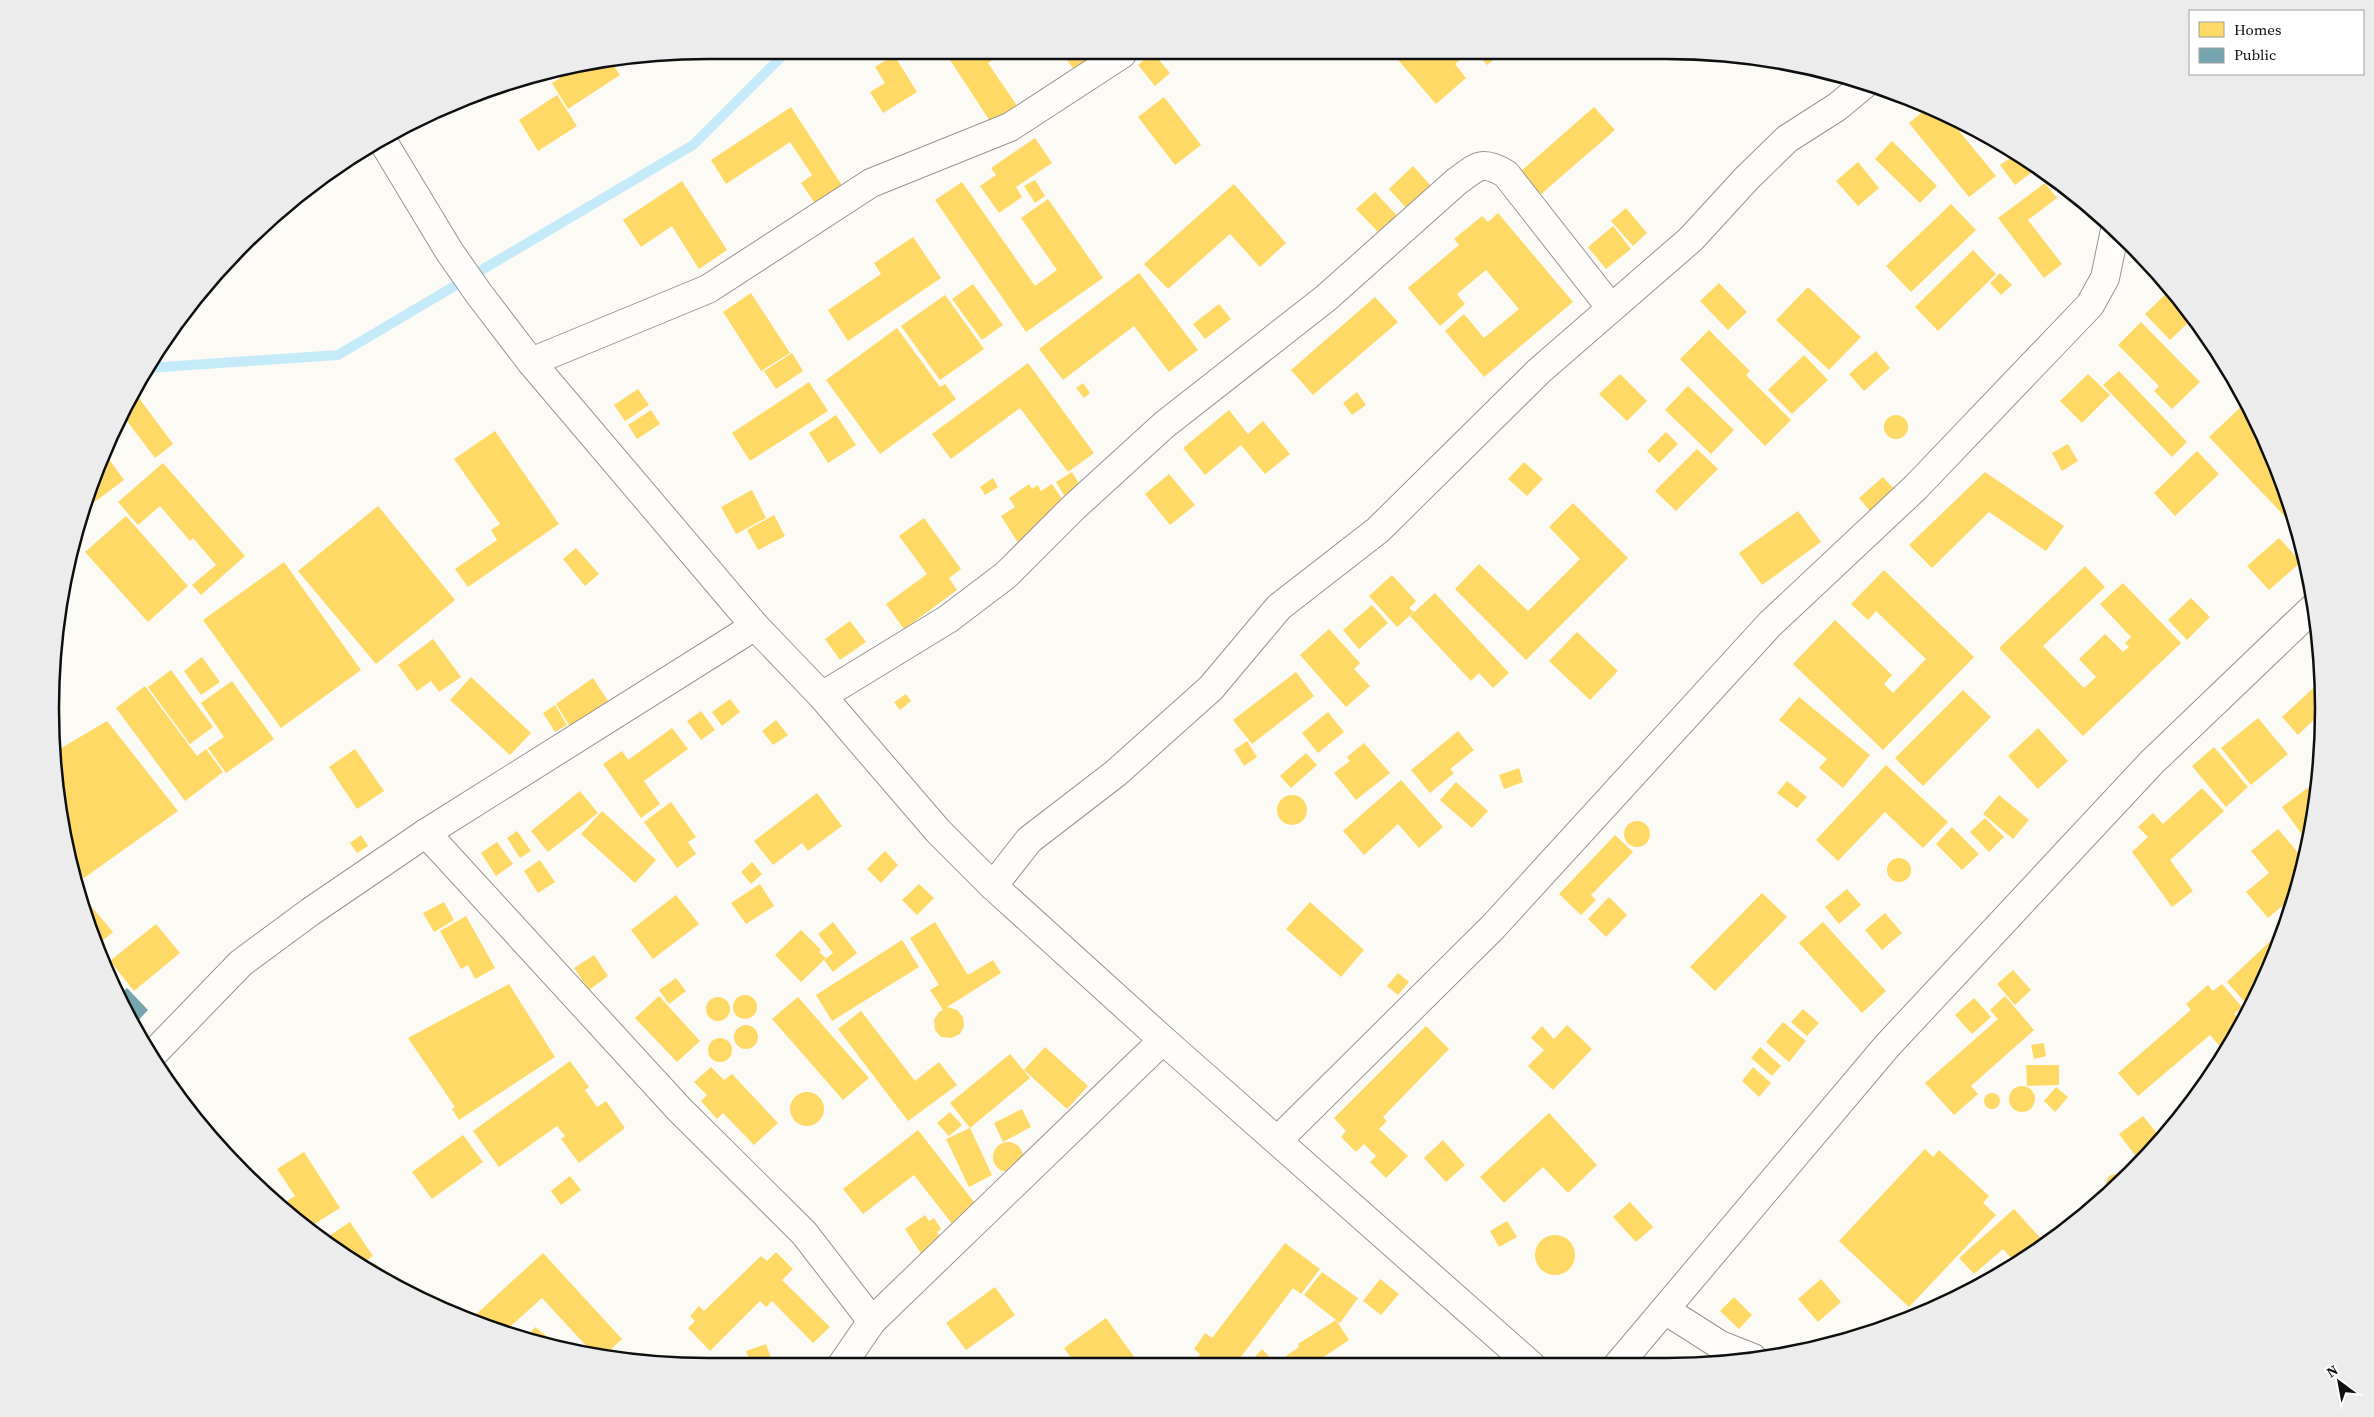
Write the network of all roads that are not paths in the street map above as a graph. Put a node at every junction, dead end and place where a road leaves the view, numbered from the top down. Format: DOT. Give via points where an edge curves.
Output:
graph roads {
  1 [pos="1114,59"];
  2 [pos="1859,89"];
  3 [pos="385,145"];
  4 [pos="2113,238"];
  5 [pos="1612,308"];
  6 [pos="532,362"];
  7 [pos="2308,613"];
  8 [pos="755,626"];
  9 [pos="822,696"];
  10 [pos="426,833"];
  11 [pos="993,886"];
  12 [pos="1163,1040"];
  13 [pos="156,1050"];
  14 [pos="1278,1140"];
  15 [pos="1665,1310"];
  16 [pos="872,1321"];
  17 [pos="1742,1354"];
  18 [pos="847,1358"];
  19 [pos="1523,1358"];
  20 [pos="1624,1358"];
  1 -- 6 [label="street" via="1010,128 871,183 708,289"];
  2 -- 5 [label="street" via="1787,139 1691,239"];
  3 -- 6 [label="street" via="454,258"];
  4 -- 14 [label="street" via="2105,278 2090,305 1916,486 1770,624 1493,927"];
  5 -- 9 [label="street" via="1506,174 1492,165 1478,166 1326,298 1164,425 1006,575 948,619"];
  5 -- 11 [label="street" via="1539,371 1378,530 1279,607 1211,688 1116,773 1029,840"];
  6 -- 8 [label="street"];
  7 -- 15 [label="street" via="2152,762 1894,1038"];
  8 -- 9 [label="street"];
  8 -- 10 [label="street"];
  9 -- 11 [label="street" via="938,831"];
  10 -- 13 [label="street" via="241,963"];
  10 -- 16 [label="street" via="679,1109 804,1233"];
  11 -- 12 [label="street"];
  12 -- 14 [label="street"];
  12 -- 16 [label="street"];
  14 -- 19 [label="street"];
  15 -- 17 [label="street" via="1720,1345"];
  15 -- 20 [label="street"];
  16 -- 18 [label="street"];
}
